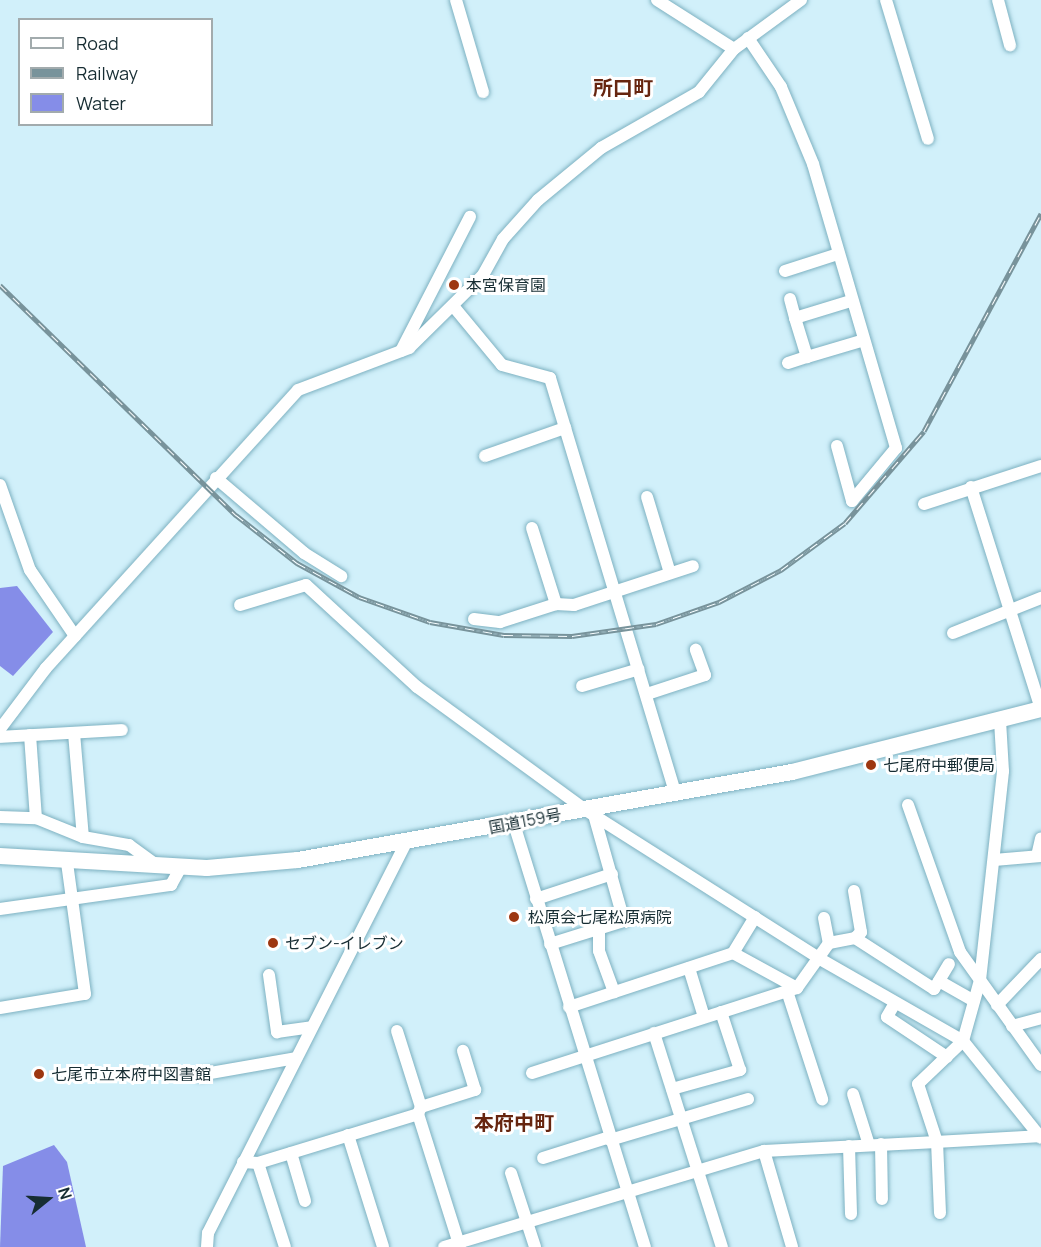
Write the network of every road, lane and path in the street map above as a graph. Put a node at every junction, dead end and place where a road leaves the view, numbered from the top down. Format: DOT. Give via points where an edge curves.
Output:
graph roads {
  1 [pos="456,0"];
  2 [pos="657,0"];
  3 [pos="886,0"];
  4 [pos="998,0"];
  5 [pos="798,1"];
  6 [pos="748,38"];
  7 [pos="1010,45"];
  8 [pos="734,49"];
  9 [pos="483,92"];
  10 [pos="928,140"];
  11 [pos="470,217"];
  12 [pos="838,254"];
  13 [pos="785,271"];
  14 [pos="790,299"];
  15 [pos="852,301"];
  16 [pos="454,307"];
  17 [pos="795,318"];
  18 [pos="864,340"];
  19 [pos="399,354"];
  20 [pos="807,357"];
  21 [pos="788,363"];
  22 [pos="565,428"];
  23 [pos="837,446"];
  24 [pos="485,456"];
  25 [pos="1041,466"];
  26 [pos="216,478"];
  27 [pos="0,485"];
  28 [pos="971,488"];
  29 [pos="647,497"];
  30 [pos="924,504"];
  31 [pos="532,528"];
  32 [pos="693,566"];
  33 [pos="670,573"];
  34 [pos="341,576"];
  35 [pos="613,590"];
  36 [pos="1041,598"];
  37 [pos="556,604"];
  38 [pos="240,605"];
  39 [pos="1009,612"];
  40 [pos="474,619"];
  41 [pos="953,633"];
  42 [pos="75,636"];
  43 [pos="696,650"];
  44 [pos="639,669"];
  45 [pos="582,686"];
  46 [pos="647,694"];
  47 [pos="1041,709"];
  48 [pos="1000,720"];
  49 [pos="0,729"];
  50 [pos="122,730"];
  51 [pos="74,733"];
  52 [pos="30,735"];
  53 [pos="0,737"];
  54 [pos="675,793"];
  55 [pos="908,805"];
  56 [pos="589,812"];
  57 [pos="0,817"];
  58 [pos="36,818"];
  59 [pos="514,824"];
  60 [pos="83,837"];
  61 [pos="1041,838"];
  62 [pos="406,842"];
  63 [pos="0,856"];
  64 [pos="1039,856"];
  65 [pos="994,860"];
  66 [pos="67,862"];
  67 [pos="157,865"];
  68 [pos="181,867"];
  69 [pos="612,874"];
  70 [pos="854,891"];
  71 [pos="536,899"];
  72 [pos="72,900"];
  73 [pos="0,909"];
  74 [pos="755,917"];
  75 [pos="824,918"];
  76 [pos="599,929"];
  77 [pos="855,938"];
  78 [pos="829,943"];
  79 [pos="550,944"];
  80 [pos="733,953"];
  81 [pos="820,959"];
  82 [pos="1041,959"];
  83 [pos="949,964"];
  84 [pos="689,968"];
  85 [pos="269,975"];
  86 [pos="980,980"];
  87 [pos="939,981"];
  88 [pos="792,989"];
  89 [pos="614,992"];
  90 [pos="974,1001"];
  91 [pos="895,1003"];
  92 [pos="997,1005"];
  93 [pos="569,1007"];
  94 [pos="0,1008"];
  95 [pos="721,1012"];
  96 [pos="704,1017"];
  97 [pos="1041,1018"];
  98 [pos="1012,1026"];
  99 [pos="312,1027"];
  100 [pos="398,1031"];
  101 [pos="654,1033"];
  102 [pos="963,1041"];
  103 [pos="464,1051"];
  104 [pos="584,1057"];
  105 [pos="947,1057"];
  106 [pos="296,1058"];
  107 [pos="1041,1065"];
  108 [pos="532,1073"];
  109 [pos="199,1075"];
  110 [pos="672,1089"];
  111 [pos="853,1094"];
  112 [pos="748,1099"];
  113 [pos="822,1099"];
  114 [pos="419,1110"];
  115 [pos="682,1119"];
  116 [pos="348,1136"];
  117 [pos="1041,1137"];
  118 [pos="610,1139"];
  119 [pos="936,1142"];
  120 [pos="875,1144"];
  121 [pos="849,1146"];
  122 [pos="764,1150"];
  123 [pos="291,1153"];
  124 [pos="543,1158"];
  125 [pos="243,1162"];
  126 [pos="258,1163"];
  127 [pos="698,1171"];
  128 [pos="510,1173"];
  129 [pos="627,1194"];
  130 [pos="882,1199"];
  131 [pos="305,1201"];
  132 [pos="940,1213"];
  133 [pos="851,1214"];
  134 [pos="527,1222"];
  135 [pos="460,1244"];
  136 [pos="207,1247"];
  137 [pos="285,1247"];
  138 [pos="383,1247"];
  139 [pos="444,1247"];
  140 [pos="535,1247"];
  141 [pos="644,1247"];
  142 [pos="722,1247"];
  143 [pos="792,1247"];
  1 -- 9 [label="street"];
  2 -- 8 [label="street"];
  3 -- 10 [label="street"];
  4 -- 7 [label="street"];
  5 -- 6 [label="street"];
  6 -- 8 [label="street"];
  6 -- 12 [label="street" via="796,122"];
  8 -- 16 [label="street" via="699,92 601,148 538,200 513,225 483,275"];
  11 -- 19 [label="street"];
  12 -- 13 [label="street"];
  12 -- 15 [label="street"];
  14 -- 17 [label="street"];
  15 -- 17 [label="street"];
  15 -- 18 [label="street"];
  16 -- 19 [label="street"];
  16 -- 22 [label="street" via="502,365 550,378"];
  17 -- 20 [label="street"];
  18 -- 20 [label="street"];
  18 -- 23 [label="street" via="896,448 852,501"];
  19 -- 26 [label="street" via="298,390"];
  20 -- 21 [label="street"];
  22 -- 24 [label="street"];
  22 -- 35 [label="street"];
  25 -- 28 [label="street"];
  26 -- 34 [label="street" via="303,553"];
  26 -- 42 [label="street" via="165,542"];
  27 -- 42 [label="street" via="30,570"];
  28 -- 30 [label="street"];
  28 -- 39 [label="street"];
  29 -- 33 [label="street"];
  31 -- 37 [label="street"];
  32 -- 33 [label="street"];
  33 -- 35 [label="street"];
  35 -- 37 [label="street" via="574,605"];
  35 -- 44 [label="street"];
  36 -- 39 [label="street"];
  37 -- 40 [label="street" via="500,622"];
  38 -- 56 [label="street" via="306,585 443,708"];
  39 -- 41 [label="street"];
  39 -- 47 [label="street"];
  42 -- 49 [label="street"];
  43 -- 46 [label="street" via="705,675"];
  44 -- 45 [label="street"];
  44 -- 46 [label="street"];
  46 -- 54 [label="street"];
  47 -- 48 [label="highway, 国道159号"];
  48 -- 54 [label="highway, 国道159号" via="792,772"];
  48 -- 65 [label="street" via="1003,771"];
  50 -- 51 [label="street"];
  51 -- 52 [label="street"];
  51 -- 60 [label="street"];
  52 -- 53 [label="street"];
  52 -- 58 [label="street"];
  54 -- 56 [label="highway, 国道159号"];
  55 -- 86 [label="street" via="960,952"];
  56 -- 59 [label="highway, 国道159号"];
  56 -- 69 [label="street"];
  56 -- 74 [label="street"];
  57 -- 58 [label="street"];
  58 -- 60 [label="street"];
  59 -- 62 [label="highway, 国道159号"];
  59 -- 71 [label="street"];
  60 -- 67 [label="street" via="129,845"];
  61 -- 64 [label="street"];
  62 -- 68 [label="highway, 国道159号" via="298,860"];
  62 -- 99 [label="street"];
  63 -- 66 [label="highway, 国道159号"];
  64 -- 65 [label="street"];
  65 -- 86 [label="street"];
  66 -- 67 [label="highway, 国道159号"];
  66 -- 72 [label="street"];
  67 -- 68 [label="highway, 国道159号"];
  68 -- 72 [label="street" via="171,885"];
  69 -- 71 [label="street"];
  69 -- 76 [label="street" via="624,921"];
  70 -- 77 [label="street" via="861,932"];
  71 -- 79 [label="street"];
  72 -- 73 [label="street"];
  72 -- 94 [label="street" via="85,994"];
  74 -- 80 [label="street"];
  74 -- 81 [label="street"];
  75 -- 78 [label="street"];
  76 -- 79 [label="street"];
  76 -- 89 [label="street" via="599,951"];
  77 -- 78 [label="street"];
  77 -- 87 [label="street" via="934,989"];
  78 -- 81 [label="street"];
  79 -- 93 [label="street"];
  80 -- 84 [label="street"];
  80 -- 88 [label="street"];
  81 -- 88 [label="street"];
  81 -- 91 [label="street"];
  82 -- 92 [label="street"];
  83 -- 87 [label="street"];
  84 -- 89 [label="street"];
  84 -- 96 [label="street"];
  85 -- 99 [label="street" via="277,1032"];
  86 -- 90 [label="street"];
  86 -- 92 [label="street"];
  87 -- 90 [label="street"];
  88 -- 95 [label="street"];
  88 -- 113 [label="street"];
  89 -- 93 [label="street"];
  90 -- 102 [label="street"];
  91 -- 102 [label="street"];
  91 -- 105 [label="street" via="886,1017"];
  92 -- 98 [label="street"];
  93 -- 104 [label="street"];
  95 -- 96 [label="street"];
  95 -- 110 [label="street" via="740,1070"];
  96 -- 101 [label="street"];
  97 -- 98 [label="street"];
  98 -- 107 [label="street"];
  99 -- 106 [label="street"];
  100 -- 114 [label="street"];
  101 -- 104 [label="street"];
  101 -- 110 [label="street"];
  102 -- 105 [label="street"];
  102 -- 117 [label="street"];
  103 -- 114 [label="street" via="475,1090"];
  104 -- 108 [label="street"];
  104 -- 118 [label="street"];
  105 -- 119 [label="street" via="918,1084"];
  106 -- 109 [label="street"];
  106 -- 125 [label="street"];
  110 -- 115 [label="street"];
  111 -- 120 [label="street"];
  112 -- 115 [label="street"];
  114 -- 116 [label="street"];
  114 -- 135 [label="street"];
  115 -- 118 [label="street"];
  115 -- 127 [label="street"];
  116 -- 123 [label="street"];
  116 -- 138 [label="street"];
  117 -- 119 [label="street"];
  118 -- 124 [label="street"];
  118 -- 129 [label="street"];
  119 -- 120 [label="street"];
  119 -- 132 [label="street"];
  120 -- 121 [label="street"];
  120 -- 130 [label="street"];
  121 -- 122 [label="street"];
  121 -- 133 [label="street"];
  122 -- 127 [label="street"];
  122 -- 143 [label="street"];
  123 -- 126 [label="street"];
  123 -- 131 [label="street"];
  125 -- 126 [label="street"];
  125 -- 136 [label="street" via="208,1233"];
  126 -- 137 [label="street"];
  127 -- 129 [label="street"];
  127 -- 142 [label="street"];
  128 -- 134 [label="street"];
  129 -- 134 [label="street"];
  129 -- 141 [label="street"];
  134 -- 135 [label="street"];
  134 -- 140 [label="street"];
  135 -- 139 [label="street"];
}
